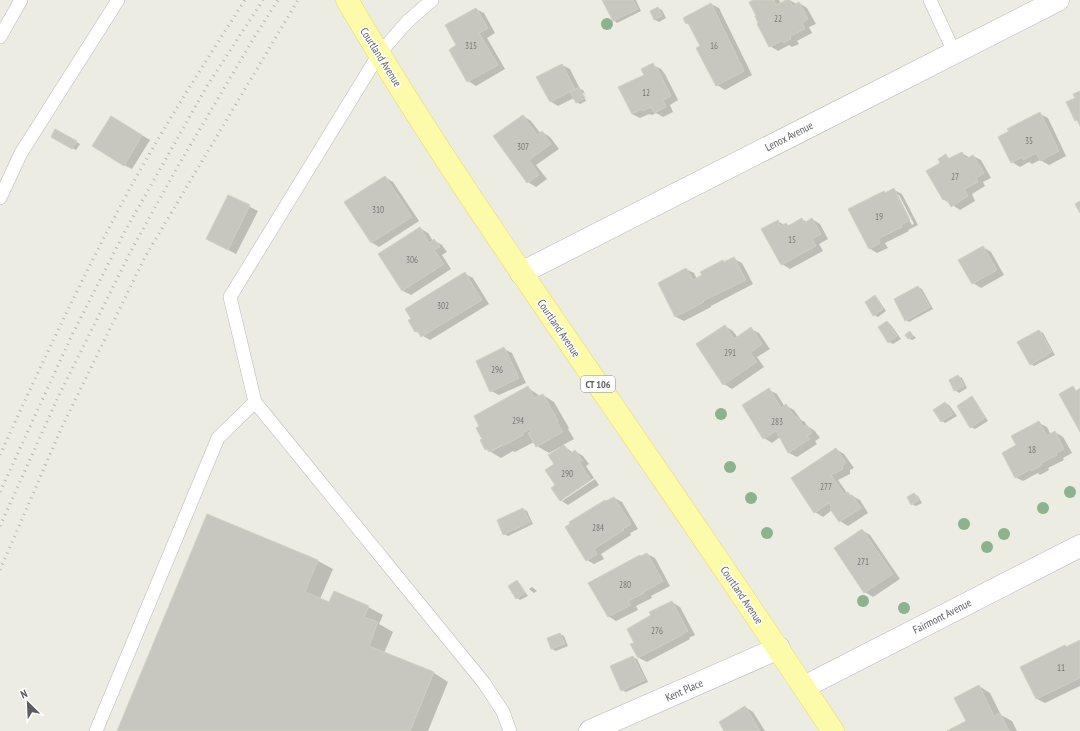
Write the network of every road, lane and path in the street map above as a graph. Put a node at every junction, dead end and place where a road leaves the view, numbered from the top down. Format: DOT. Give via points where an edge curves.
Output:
graph roads {
  1 [pos="22,0"];
  2 [pos="118,0"];
  3 [pos="347,0"];
  4 [pos="432,0"];
  5 [pos="930,0"];
  6 [pos="1058,0"];
  7 [pos="0,37"];
  8 [pos="954,52"];
  9 [pos="379,54"];
  10 [pos="0,198"];
  11 [pos="521,273"];
  12 [pos="255,402"];
  13 [pos="1080,546"];
  14 [pos="779,648"];
  15 [pos="804,687"];
  16 [pos="96,731"];
  17 [pos="510,731"];
  18 [pos="590,731"];
  19 [pos="833,731"];
  1 -- 7 [label="lane"];
  2 -- 10 [label="lane" via="21,154"];
  3 -- 9 [label="main road, Courtland Avenue / CT 106"];
  4 -- 9 [label="lane" via="407,22"];
  5 -- 8 [label="lane"];
  6 -- 8 [label="street, Lenox Avenue"];
  8 -- 11 [label="street, Lenox Avenue"];
  9 -- 11 [label="main road, Courtland Avenue / CT 106"];
  9 -- 12 [label="lane" via="230,297"];
  11 -- 14 [label="main road, Courtland Avenue / CT 106"];
  12 -- 16 [label="lane" via="218,438"];
  12 -- 17 [label="lane" via="484,683 503,712"];
  13 -- 15 [label="street, Fairmont Avenue"];
  14 -- 15 [label="main road, Courtland Avenue / CT 106"];
  14 -- 18 [label="street, Kent Place"];
  15 -- 19 [label="main road, Courtland Avenue / CT 106"];
}
